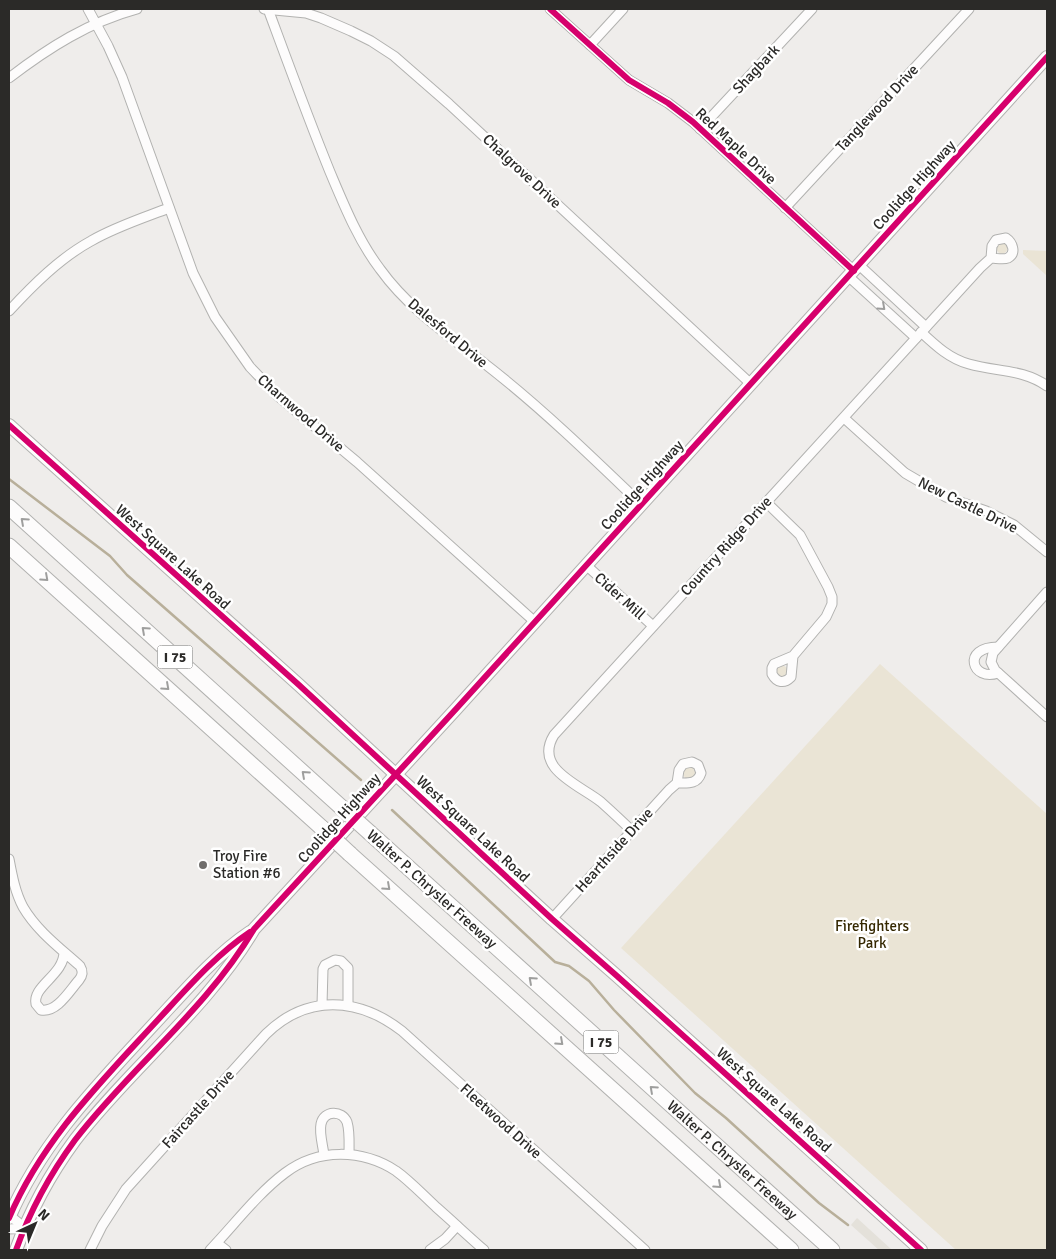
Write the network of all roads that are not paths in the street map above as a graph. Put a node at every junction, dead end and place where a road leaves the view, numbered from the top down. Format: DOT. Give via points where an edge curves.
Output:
graph roads {
  1 [pos="88,9"];
  2 [pos="137,9"];
  3 [pos="267,9"];
  4 [pos="550,9"];
  5 [pos="623,9"];
  6 [pos="812,9"];
  7 [pos="969,9"];
  8 [pos="306,11"];
  9 [pos="96,23"];
  10 [pos="590,45"];
  11 [pos="1047,57"];
  12 [pos="9,78"];
  13 [pos="700,129"];
  14 [pos="169,208"];
  15 [pos="785,208"];
  16 [pos="991,258"];
  17 [pos="854,271"];
  18 [pos="9,311"];
  19 [pos="921,332"];
  20 [pos="751,384"];
  21 [pos="1047,386"];
  22 [pos="844,418"];
  23 [pos="9,425"];
  24 [pos="766,502"];
  25 [pos="641,504"];
  26 [pos="9,507"];
  27 [pos="9,546"];
  28 [pos="1047,552"];
  29 [pos="586,565"];
  30 [pos="1047,592"];
  31 [pos="535,622"];
  32 [pos="653,626"];
  33 [pos="998,647"];
  34 [pos="793,656"];
  35 [pos="998,673"];
  36 [pos="1047,717"];
  37 [pos="395,774"];
  38 [pos="678,782"];
  39 [pos="632,830"];
  40 [pos="9,858"];
  41 [pos="10,871"];
  42 [pos="552,919"];
  43 [pos="254,929"];
  44 [pos="64,952"];
  45 [pos="336,1004"];
  46 [pos="322,1005"];
  47 [pos="348,1005"];
  48 [pos="349,1154"];
  49 [pos="324,1156"];
  50 [pos="9,1216"];
  51 [pos="457,1226"];
  52 [pos="25,1228"];
  53 [pos="9,1229"];
  54 [pos="217,1243"];
  55 [pos="16,1250"];
  56 [pos="90,1250"];
  57 [pos="210,1250"];
  58 [pos="226,1250"];
  59 [pos="430,1250"];
  60 [pos="484,1250"];
  61 [pos="645,1250"];
  62 [pos="790,1250"];
  63 [pos="832,1250"];
  64 [pos="921,1250"];
  1 -- 9 [label="street, Charnwood Drive"];
  2 -- 9 [label="street"];
  3 -- 8 [label="street, Chalgrove Drive"];
  3 -- 25 [label="street, Dalesford Drive" via="345,207 380,270 432,323 521,394"];
  4 -- 10 [label="street, Red Maple Drive"];
  5 -- 10 [label="street"];
  6 -- 13 [label="street, Shagbark"];
  7 -- 15 [label="street, Tanglewood Drive"];
  8 -- 20 [label="street, Chalgrove Drive" via="364,37 406,65"];
  9 -- 12 [label="street" via="59,43"];
  9 -- 14 [label="street, Charnwood Drive" via="131,100"];
  10 -- 13 [label="street, Red Maple Drive" via="629,80 672,106"];
  11 -- 17 [label="main road, Coolidge Highway"];
  13 -- 15 [label="street, Red Maple Drive"];
  14 -- 18 [label="street" via="82,246 45,275"];
  14 -- 31 [label="street, Charnwood Drive" via="207,303 250,367 278,396 357,462"];
  15 -- 17 [label="street, Red Maple Drive"];
  16 -- 19 [label="street, Country Ridge Drive"];
  17 -- 19 [label="street"];
  17 -- 19 [label="street, one-way"];
  17 -- 20 [label="main road, Coolidge Highway"];
  19 -- 21 [label="street" via="944,352 962,362 1019,372"];
  19 -- 22 [label="street, Country Ridge Drive"];
  20 -- 25 [label="main road, Coolidge Highway"];
  22 -- 24 [label="street, Country Ridge Drive"];
  22 -- 28 [label="street, New Castle Drive" via="906,473 946,497 1014,525"];
  23 -- 37 [label="main road, West Square Lake Road"];
  24 -- 32 [label="street, Country Ridge Drive"];
  24 -- 34 [label="street" via="800,535 832,598 826,617"];
  25 -- 29 [label="main road, Coolidge Highway"];
  63 -- 26 [label="highway, Walter P. Chrysler Freeway / I 75, one-way, bridge"];
  27 -- 62 [label="highway, Walter P. Chrysler Freeway / I 75, one-way, bridge"];
  29 -- 31 [label="main road, Coolidge Highway"];
  29 -- 32 [label="street, Cider Mill"];
  30 -- 33 [label="street"];
  31 -- 37 [label="main road, Coolidge Highway"];
  32 -- 39 [label="street, Country Ridge Drive" via="554,735 548,748 549,760 557,771"];
  33 -- 35 [label="street" via="991,660"];
  33 -- 35 [label="street" via="981,649 975,662 982,674"];
  35 -- 36 [label="street"];
  37 -- 42 [label="main road, West Square Lake Road"];
  37 -- 43 [label="main road, Coolidge Highway"];
  38 -- 39 [label="street, Hearthside Drive"];
  39 -- 42 [label="street, Hearthside Drive"];
  40 -- 41 [label="street"];
  41 -- 44 [label="street" via="30,917"];
  42 -- 64 [label="main road, West Square Lake Road"];
  43 -- 50 [label="main road, Coolidge Highway" via="235,941 188,987 75,1111 40,1159"];
  43 -- 52 [label="main road, Coolidge Highway" via="203,998 75,1141 51,1177"];
  44 -- 44 [label="street" via="61,966 36,994 36,1004 41,1010 49,1011 55,1007 82,975 80,966"];
  45 -- 46 [label="street, Faircastle Drive"];
  45 -- 47 [label="street, Fleetwood Drive"];
  46 -- 47 [label="street" via="323,970 325,965 335,960 348,968"];
  46 -- 56 [label="street, Faircastle Drive" via="289,1016 266,1034 126,1189"];
  47 -- 61 [label="street, Fleetwood Drive" via="375,1013 402,1031"];
  48 -- 49 [label="street"];
  48 -- 49 [label="street" via="346,1121 333,1113 321,1123"];
  48 -- 51 [label="street" via="370,1159 396,1172"];
  49 -- 54 [label="street" via="308,1160 285,1173"];
  50 -- 52 [label="street"];
  51 -- 59 [label="street"];
  51 -- 60 [label="street"];
  52 -- 53 [label="street"];
  52 -- 55 [label="main road, Coolidge Highway"];
  54 -- 57 [label="street"];
  54 -- 58 [label="street"];
}
